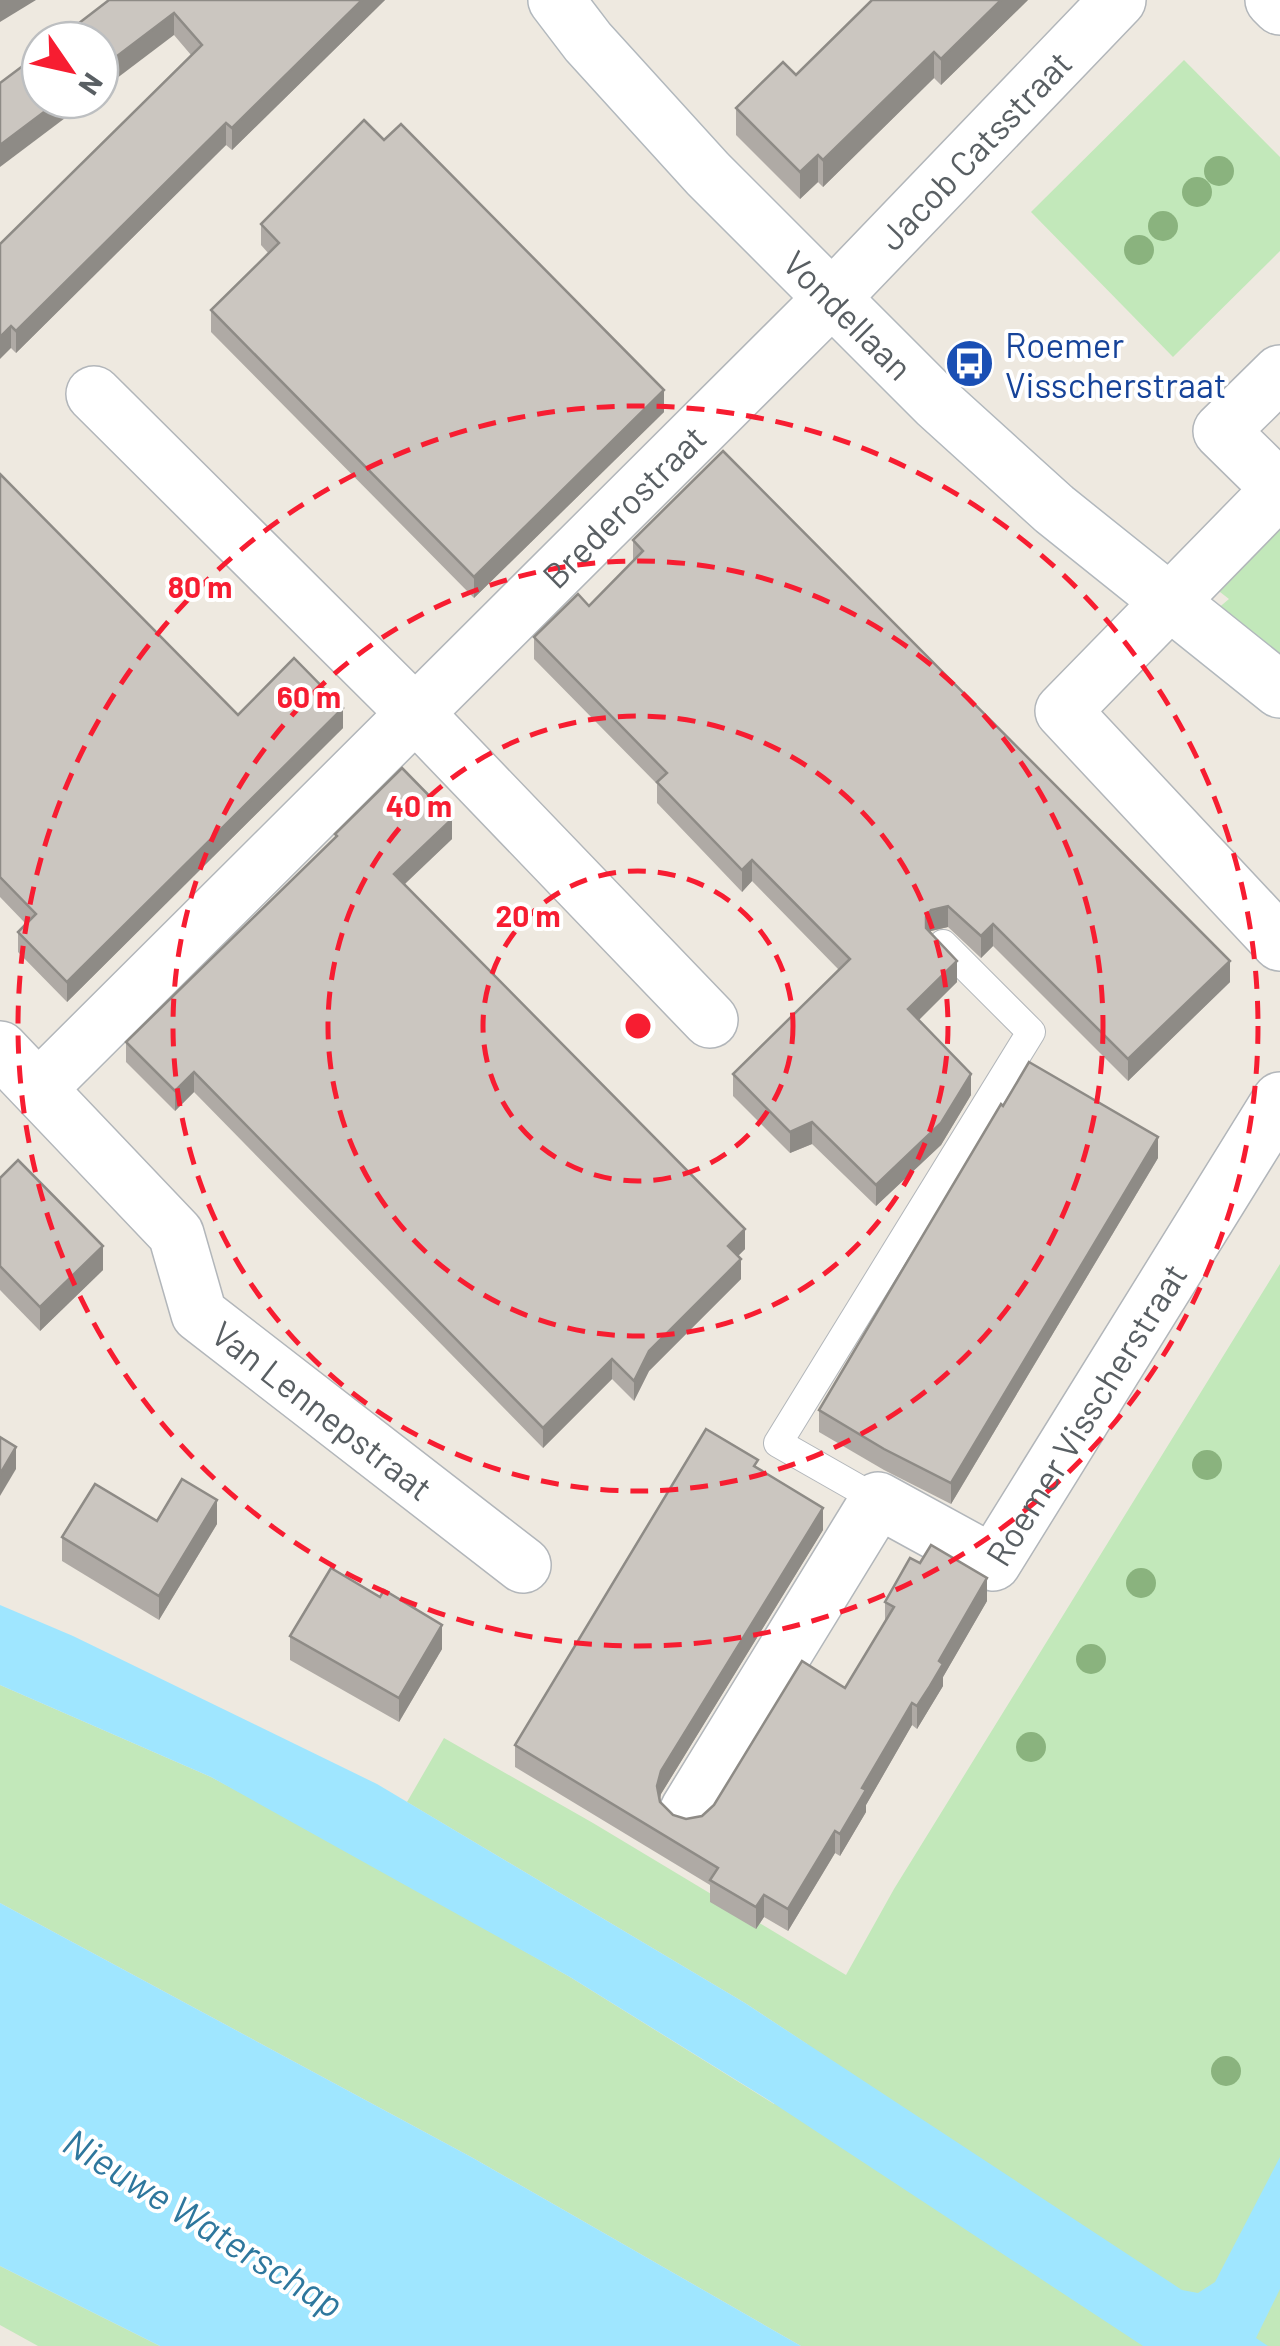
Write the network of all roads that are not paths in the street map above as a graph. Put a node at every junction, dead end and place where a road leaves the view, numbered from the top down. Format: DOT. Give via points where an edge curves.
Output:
graph roads {
  1 [pos="556,0"];
  2 [pos="1118,0"];
  3 [pos="1273,0"];
  4 [pos="1280,7"];
  5 [pos="830,299"];
  6 [pos="1280,373"];
  7 [pos="94,394"];
  8 [pos="1280,489"];
  9 [pos="1169,603"];
  10 [pos="1280,690"];
  11 [pos="416,714"];
  12 [pos="1280,943"];
  13 [pos="943,944"];
  14 [pos="710,1020"];
  15 [pos="0,1049"];
  16 [pos="40,1088"];
  17 [pos="1280,1100"];
  18 [pos="878,1500"];
  19 [pos="523,1565"];
  20 [pos="688,1810"];
  1 -- 5 [label="street, Vondellaan" via="708,174"];
  2 -- 5 [label="street, Jacob Catsstraat"];
  3 -- 4 [label="street"];
  5 -- 9 [label="street, Vondellaan" via="1040,496"];
  5 -- 11 [label="street, Brederostraat"];
  6 -- 8 [label="street" via="1221,431"];
  7 -- 11 [label="street"];
  8 -- 9 [label="street"];
  9 -- 10 [label="street, Vondellaan"];
  9 -- 12 [label="street" via="1063,711"];
  11 -- 14 [label="street"];
  11 -- 16 [label="street, Brederostraat"];
  13 -- 18 [label="lane" via="1031,1032 778,1443"];
  15 -- 16 [label="street, Van Lennepstraat"];
  16 -- 19 [label="street, Van Lennepstraat" via="176,1234 199,1314"];
  17 -- 18 [label="street, Roemer Visscherstraat" via="993,1563"];
  18 -- 20 [label="street"];
}
